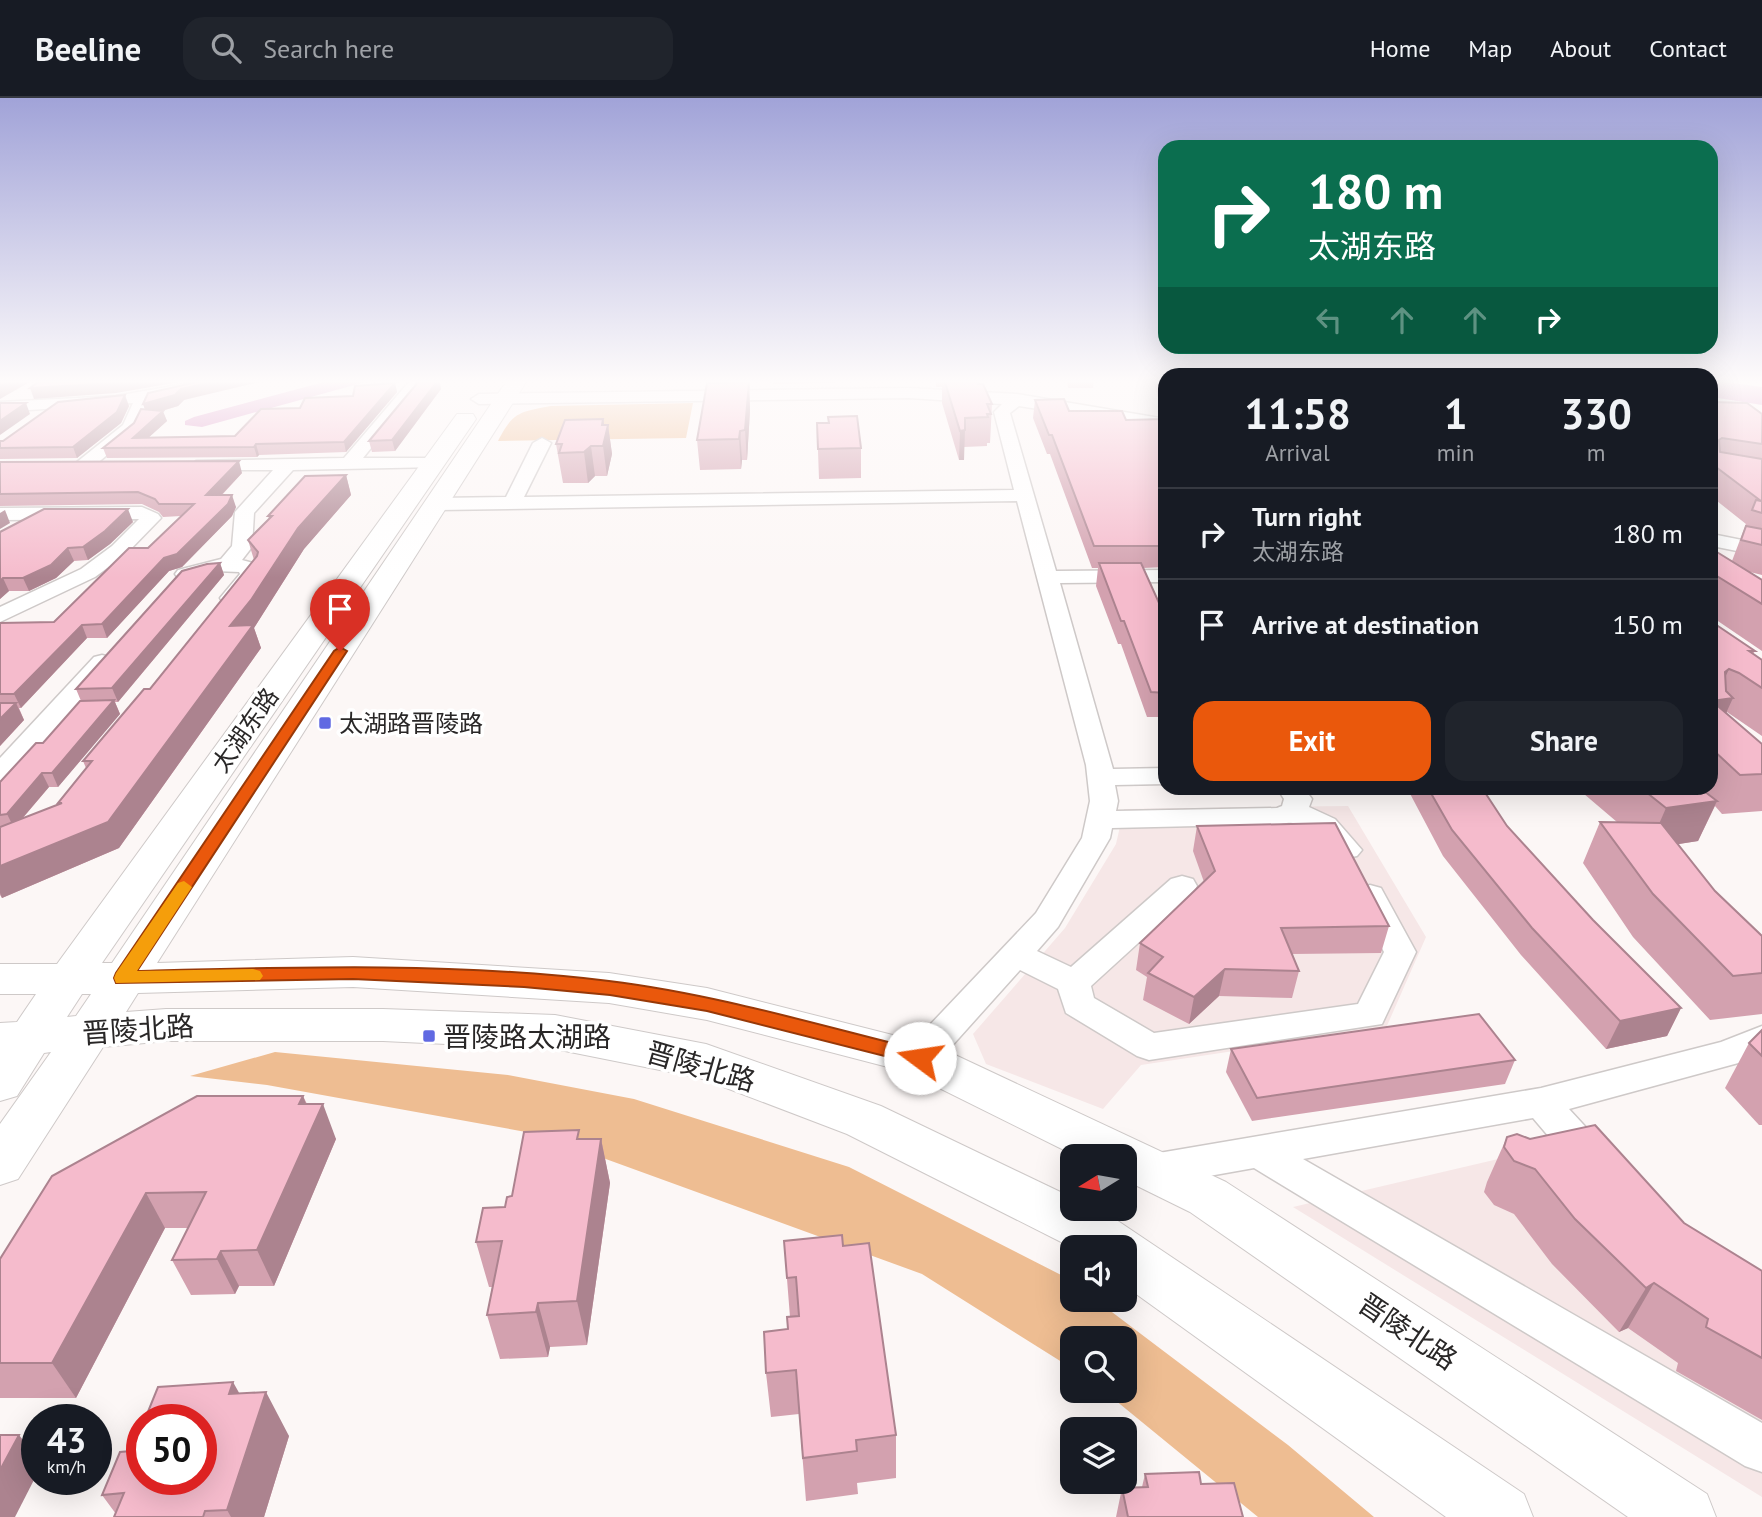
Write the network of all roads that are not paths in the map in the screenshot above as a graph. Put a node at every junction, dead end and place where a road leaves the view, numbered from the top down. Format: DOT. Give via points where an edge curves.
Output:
graph roads {
  1 [pos="106,445"];
  2 [pos="364,445"];
  3 [pos="450,445"];
  4 [pos="469,445"];
  5 [pos="541,445"];
  6 [pos="1011,445"];
  7 [pos="434,463"];
  8 [pos="288,464"];
  9 [pos="349,464"];
  10 [pos="179,465"];
  11 [pos="111,466"];
  12 [pos="1025,495"];
  13 [pos="438,503"];
  14 [pos="512,503"];
  15 [pos="0,514"];
  16 [pos="45,514"];
  17 [pos="11,533"];
  18 [pos="1718,541"];
  19 [pos="1762,550"];
  20 [pos="228,563"];
  21 [pos="1157,576"];
  22 [pos="1048,577"];
  23 [pos="169,587"];
  24 [pos="1157,598"];
  25 [pos="0,615"];
  26 [pos="215,617"];
  27 [pos="113,649"];
  28 [pos="0,774"];
  29 [pos="1158,776"];
  30 [pos="1101,777"];
  31 [pos="1292,799"];
  32 [pos="1100,820"];
  33 [pos="1182,886"];
  34 [pos="1016,954"];
  35 [pos="70,977"];
  36 [pos="123,978"];
  37 [pos="0,979"];
  38 [pos="1074,983"];
  39 [pos="90,1031"];
  40 [pos="1762,1039"];
  41 [pos="15,1040"];
  42 [pos="920,1058"];
  43 [pos="0,1083"];
  44 [pos="1541,1102"];
  45 [pos="1099,1144"];
  46 [pos="1259,1152"];
  47 [pos="1138,1161"];
  48 [pos="1138,1163"];
  49 [pos="0,1164"];
  50 [pos="1620,1192"];
  51 [pos="1096,1235"];
  52 [pos="1137,1263"];
  53 [pos="1762,1449"];
  54 [pos="1501,1517"];
  55 [pos="1684,1517"];
  1 -- 11 [label="street" via="76,466"];
  2 -- 9 [label="street"];
  3 -- 7 [label="main road, 太湖东路"];
  4 -- 13 [label="main road, 太湖东路"];
  5 -- 14 [label="street"];
  6 -- 12 [label="street"];
  7 -- 9 [label="street"];
  7 -- 35 [label="main road, 太湖东路"];
  8 -- 9 [label="street"];
  8 -- 10 [label="street"];
  8 -- 20 [label="street" via="244,512 242,547"];
  12 -- 14 [label="street"];
  12 -- 22 [label="street"];
  13 -- 14 [label="street"];
  13 -- 36 [label="main road, 太湖东路"];
  15 -- 16 [label="street"];
  16 -- 17 [label="street"];
  16 -- 25 [label="street" via="142,513 151,518 89,573"];
  18 -- 19 [label="street"];
  20 -- 23 [label="street" via="202,567 178,577"];
  20 -- 26 [label="street" via="246,567 251,575"];
  21 -- 22 [label="street"];
  21 -- 24 [label="street"];
  22 -- 30 [label="street"];
  27 -- 28 [label="street"];
  29 -- 30 [label="street"];
  30 -- 32 [label="street" via="1104,801"];
  31 -- 32 [label="street" via="1280,816"];
  31 -- 38 [label="street" via="1343,843 1400,952 1370,1014 1149,1047 1078,1004"];
  32 -- 34 [label="street" via="1097,838 1047,920"];
  33 -- 38 [label="street"];
  34 -- 38 [label="street"];
  34 -- 42 [label="street"];
  35 -- 36 [label="main road, 晋陵北路"];
  35 -- 37 [label="main road, 晋陵北路"];
  35 -- 41 [label="main road, 太湖东路"];
  36 -- 39 [label="main road, 太湖东路"];
  36 -- 42 [label="main road, 晋陵北路" via="353,972 610,988 707,1004"];
  39 -- 41 [label="main road, 晋陵北路"];
  39 -- 49 [label="main road, 太湖东路"];
  39 -- 51 [label="main road, 晋陵北路" via="166,1025 383,1025 555,1032 706,1062 864,1120"];
  40 -- 44 [label="street" via="1729,1053"];
  41 -- 43 [label="main road, 太湖东路"];
  42 -- 45 [label="main road, 晋陵北路"];
  44 -- 46 [label="street"];
  44 -- 50 [label="street"];
  46 -- 47 [label="street"];
  46 -- 53 [label="street"];
  48 -- 55 [label="main road, 晋陵北路" via="1208,1197"];
  52 -- 54 [label="main road"];
}
